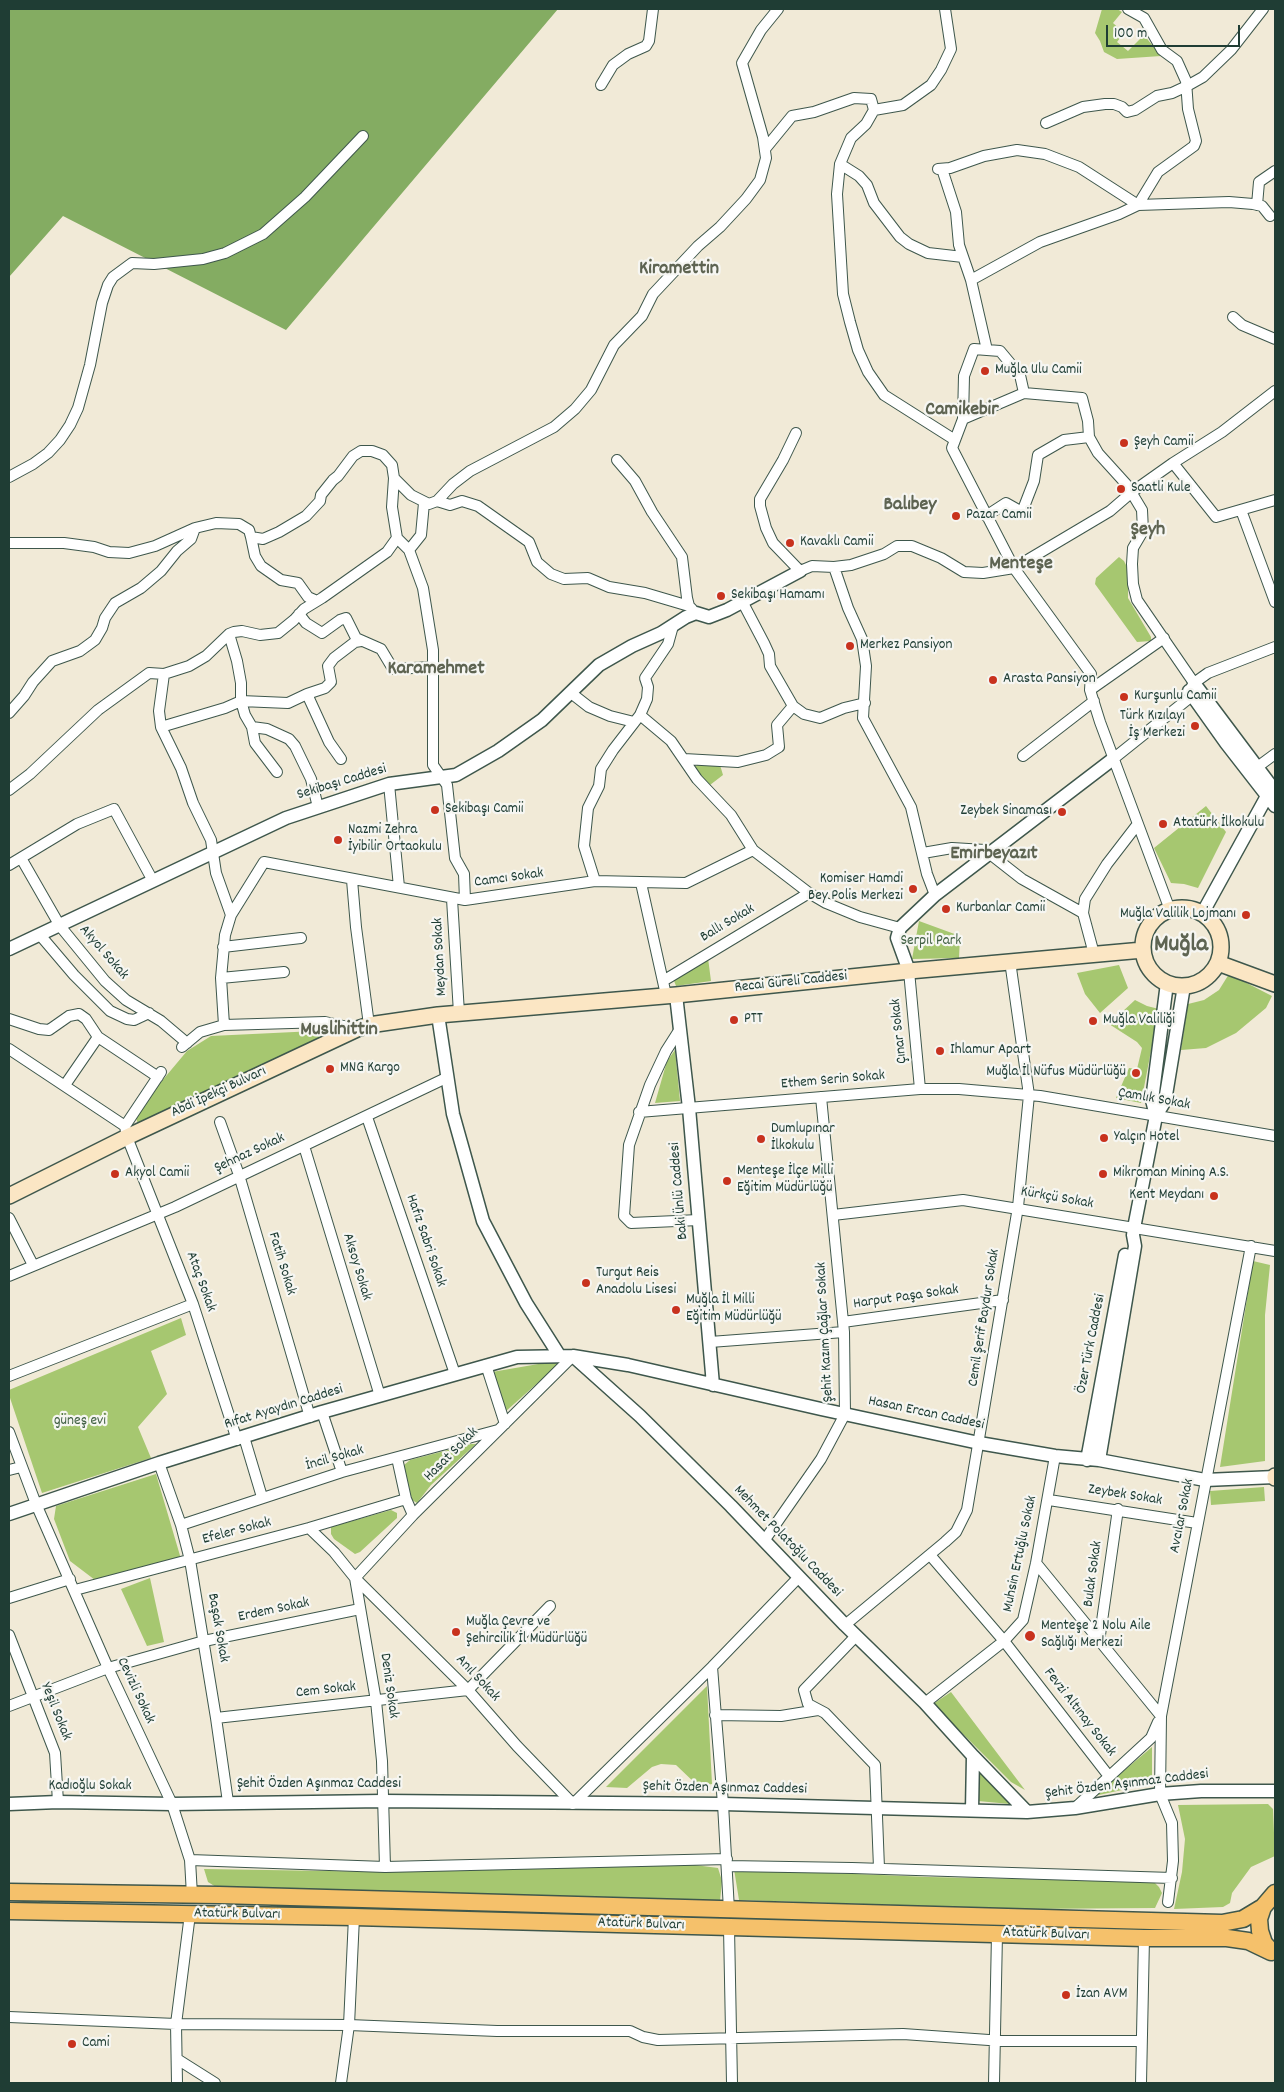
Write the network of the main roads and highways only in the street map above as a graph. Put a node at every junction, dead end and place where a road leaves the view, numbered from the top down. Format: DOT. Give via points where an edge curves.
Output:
graph roads {
  1 [pos="1143,950"];
  2 [pos="1218,963"];
  3 [pos="1275,984"];
  4 [pos="438,1015"];
  5 [pos="9,1196"];
  6 [pos="9,1892"];
  7 [pos="192,1895"];
  8 [pos="1271,1897"];
  9 [pos="729,1910"];
  10 [pos="9,1911"];
  11 [pos="190,1914"];
  12 [pos="729,1928"];
  13 [pos="1273,1954"];
  1 -- 2 [label="main road" via="1145,961 1158,978 1184,986 1201,982"];
  1 -- 2 [label="main road" via="1147,930 1153,922 1170,910 1186,908 1202,914 1216,927 1220,935"];
  1 -- 4 [label="main road, Recai Güreli Caddesi" via="668,990"];
  2 -- 3 [label="main road"];
  4 -- 5 [label="main road, Abdi İpekçi Bulvarı" via="363,1027 126,1131"];
  6 -- 7 [label="main road, Atatürk Bulvarı"];
  7 -- 9 [label="main road, Atatürk Bulvarı"];
  7 -- 11 [label="main road"];
  8 -- 9 [label="main road, Atatürk Bulvarı" via="1243,1919 1222,1922"];
  8 -- 13 [label="main road" via="1259,1919 1264,1943"];
  9 -- 12 [label="main road"];
  10 -- 11 [label="main road, Atatürk Bulvarı"];
  11 -- 12 [label="main road, Atatürk Bulvarı"];
  12 -- 13 [label="main road, Atatürk Bulvarı" via="1227,1938 1248,1941"];
}
